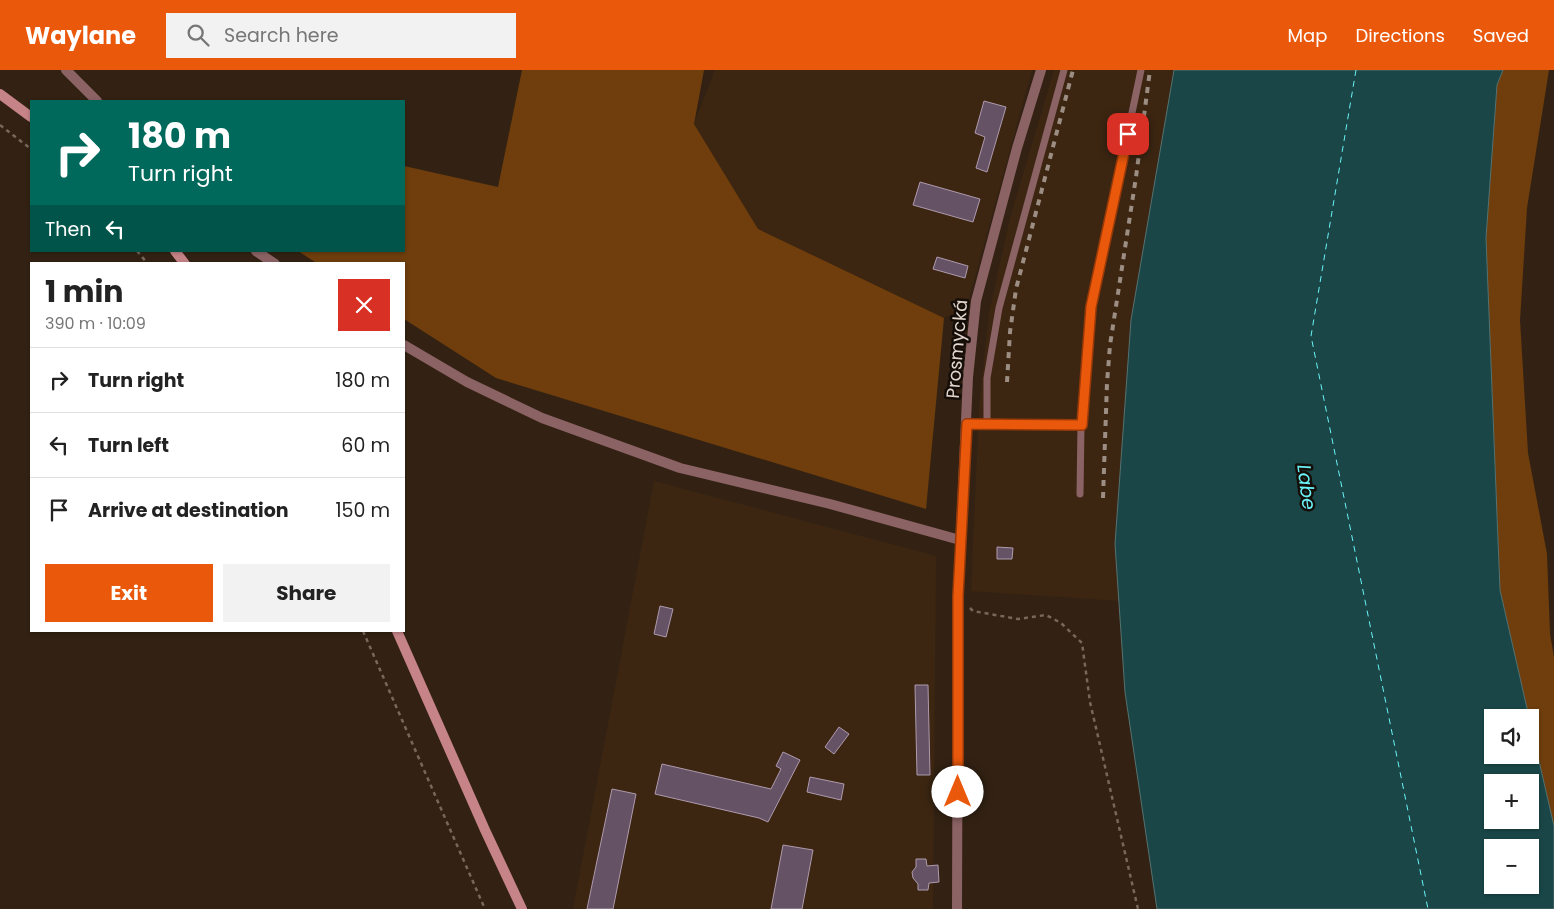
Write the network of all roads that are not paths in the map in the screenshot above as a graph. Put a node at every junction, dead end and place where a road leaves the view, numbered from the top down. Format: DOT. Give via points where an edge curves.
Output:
graph roads {
  1 [pos="66,70"];
  2 [pos="1041,70"];
  3 [pos="1064,70"];
  4 [pos="1140,70"];
  5 [pos="0,94"];
  6 [pos="96,100"];
  7 [pos="30,116"];
  8 [pos="176,252"];
  9 [pos="257,252"];
  10 [pos="183,262"];
  11 [pos="272,262"];
  12 [pos="405,347"];
  13 [pos="967,424"];
  14 [pos="987,424"];
  15 [pos="1082,425"];
  16 [pos="1080,494"];
  17 [pos="960,540"];
  18 [pos="397,632"];
  19 [pos="522,909"];
  20 [pos="957,909"];
  1 -- 6 [label="street"];
  2 -- 13 [label="street, Prosmycká" via="976,302"];
  3 -- 14 [label="lane" via="1000,308 987,378"];
  4 -- 15 [label="lane" via="1091,307"];
  5 -- 7 [label="main road"];
  8 -- 10 [label="main road"];
  9 -- 11 [label="street"];
  12 -- 17 [label="street" via="467,382 542,418 680,468"];
  13 -- 14 [label="lane"];
  13 -- 17 [label="street, Prosmycká"];
  14 -- 15 [label="lane"];
  15 -- 16 [label="lane"];
  17 -- 20 [label="street, Prosmycká"];
  18 -- 19 [label="main road"];
}
